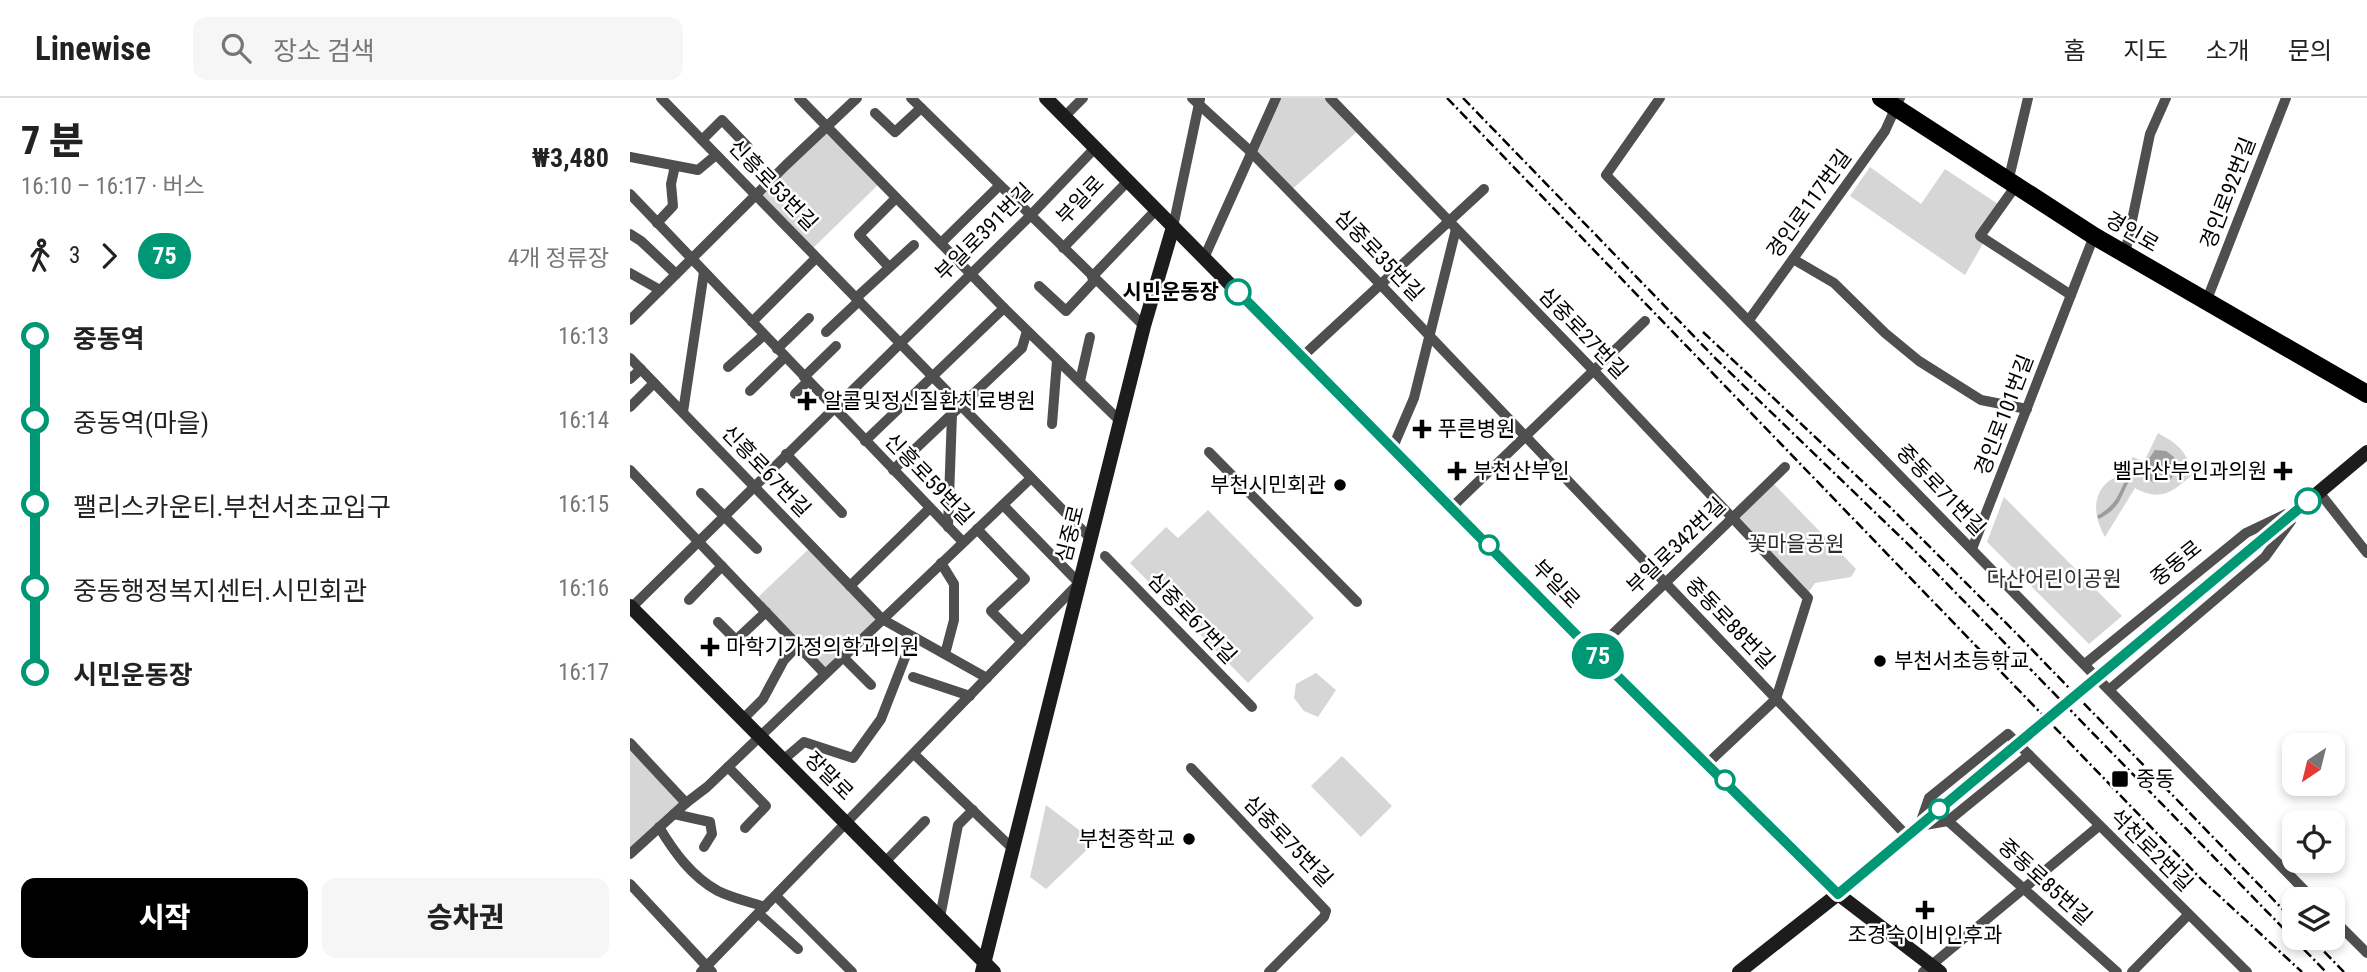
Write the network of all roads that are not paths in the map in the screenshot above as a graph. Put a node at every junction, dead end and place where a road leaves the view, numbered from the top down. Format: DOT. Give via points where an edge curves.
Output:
graph roads {
  1 [pos="661,98"];
  2 [pos="799,98"];
  3 [pos="858,98"];
  4 [pos="911,98"];
  5 [pos="1046,98"];
  6 [pos="1083,98"];
  7 [pos="1276,98"];
  8 [pos="1330,98"];
  9 [pos="1660,98"];
  10 [pos="2028,98"];
  11 [pos="2166,98"];
  12 [pos="2287,98"];
  13 [pos="1197,101"];
  14 [pos="1892,101"];
  15 [pos="921,108"];
  16 [pos="875,113"];
  17 [pos="1064,117"];
  18 [pos="827,127"];
  19 [pos="702,140"];
  20 [pos="748,147"];
  21 [pos="1095,148"];
  22 [pos="1251,152"];
  23 [pos="716,155"];
  24 [pos="630,157"];
  25 [pos="675,166"];
  26 [pos="1128,181"];
  27 [pos="2011,184"];
  28 [pos="999,186"];
  29 [pos="1484,189"];
  30 [pos="630,194"];
  31 [pos="755,195"];
  32 [pos="896,198"];
  33 [pos="1156,210"];
  34 [pos="1030,216"];
  35 [pos="657,223"];
  36 [pos="1453,225"];
  37 [pos="1173,227"];
  38 [pos="630,234"];
  39 [pos="2094,236"];
  40 [pos="940,243"];
  41 [pos="914,245"];
  42 [pos="1063,248"];
  43 [pos="2124,254"];
  44 [pos="817,258"];
  45 [pos="1204,258"];
  46 [pos="691,259"];
  47 [pos="1793,259"];
  48 [pos="889,267"];
  49 [pos="704,272"];
  50 [pos="630,273"];
  51 [pos="676,274"];
  52 [pos="971,274"];
  53 [pos="1094,279"];
  54 [pos="1381,285"];
  55 [pos="1039,286"];
  56 [pos="660,290"];
  57 [pos="2071,295"];
  58 [pos="857,300"];
  59 [pos="2206,302"];
  60 [pos="1004,308"];
  61 [pos="809,318"];
  62 [pos="630,320"];
  63 [pos="1749,320"];
  64 [pos="1644,321"];
  65 [pos="752,322"];
  66 [pos="1144,326"];
  67 [pos="1027,331"];
  68 [pos="826,332"];
  69 [pos="764,335"];
  70 [pos="1429,335"];
  71 [pos="1090,337"];
  72 [pos="899,342"];
  73 [pos="836,346"];
  74 [pos="781,353"];
  75 [pos="1303,356"];
  76 [pos="630,358"];
  77 [pos="1057,361"];
  78 [pos="728,367"];
  79 [pos="640,369"];
  80 [pos="1594,371"];
  81 [pos="931,376"];
  82 [pos="630,379"];
  83 [pos="806,379"];
  84 [pos="1080,381"];
  85 [pos="654,383"];
  86 [pos="750,391"];
  87 [pos="795,394"];
  88 [pos="2367,394"];
  89 [pos="630,407"];
  90 [pos="833,407"];
  91 [pos="2026,409"];
  92 [pos="956,410"];
  93 [pos="683,412"];
  94 [pos="1120,421"];
  95 [pos="1052,425"];
  96 [pos="1526,436"];
  97 [pos="865,441"];
  98 [pos="1393,447"];
  99 [pos="1209,452"];
  100 [pos="2367,452"];
  101 [pos="786,454"];
  102 [pos="1786,467"];
  103 [pos="630,470"];
  104 [pos="893,470"];
  105 [pos="1030,479"];
  106 [pos="754,486"];
  107 [pos="2319,492"];
  108 [pos="701,493"];
  109 [pos="1003,505"];
  110 [pos="1452,507"];
  111 [pos="2301,507"];
  112 [pos="930,508"];
  113 [pos="842,513"];
  114 [pos="724,516"];
  115 [pos="1733,518"];
  116 [pos="948,527"];
  117 [pos="977,529"];
  118 [pos="1090,538"];
  119 [pos="698,541"];
  120 [pos="963,542"];
  121 [pos="757,549"];
  122 [pos="1972,549"];
  123 [pos="2367,553"];
  124 [pos="1105,556"];
  125 [pos="941,563"];
  126 [pos="722,566"];
  127 [pos="1079,583"];
  128 [pos="1666,583"];
  129 [pos="850,586"];
  130 [pos="689,600"];
  131 [pos="1357,602"];
  132 [pos="631,607"];
  133 [pos="766,612"];
  134 [pos="882,619"];
  135 [pos="718,622"];
  136 [pos="913,636"];
  137 [pos="1022,642"];
  138 [pos="797,645"];
  139 [pos="1594,652"];
  140 [pos="945,654"];
  141 [pos="843,657"];
  142 [pos="2085,664"];
  143 [pos="825,674"];
  144 [pos="913,677"];
  145 [pos="987,678"];
  146 [pos="871,685"];
  147 [pos="2110,689"];
  148 [pos="970,696"];
  149 [pos="1776,698"];
  150 [pos="1252,707"];
  151 [pos="743,719"];
  152 [pos="760,736"];
  153 [pos="630,743"];
  154 [pos="914,754"];
  155 [pos="2029,755"];
  156 [pos="783,760"];
  157 [pos="1708,763"];
  158 [pos="728,767"];
  159 [pos="1191,768"];
  160 [pos="686,803"];
  161 [pos="973,810"];
  162 [pos="674,814"];
  163 [pos="1943,815"];
  164 [pos="925,821"];
  165 [pos="847,824"];
  166 [pos="1919,826"];
  167 [pos="2099,826"];
  168 [pos="659,827"];
  169 [pos="745,828"];
  170 [pos="1907,836"];
  171 [pos="704,847"];
  172 [pos="1013,849"];
  173 [pos="630,853"];
  174 [pos="885,862"];
  175 [pos="630,884"];
  176 [pos="2301,887"];
  177 [pos="2023,889"];
  178 [pos="1838,894"];
  179 [pos="776,896"];
  180 [pos="762,911"];
  181 [pos="2188,915"];
  182 [pos="940,917"];
  183 [pos="2345,931"];
  184 [pos="798,949"];
  185 [pos="2367,953"];
  186 [pos="987,969"];
  187 [pos="706,970"];
  188 [pos="1931,970"];
  189 [pos="849,971"];
  190 [pos="1269,972"];
  191 [pos="1739,972"];
  192 [pos="2117,972"];
  193 [pos="2132,972"];
  194 [pos="2246,972"];
  1 -- 19 [label="street, 신흥로53번길"];
  2 -- 18 [label="street"];
  3 -- 18 [label="street"];
  4 -- 15 [label="street"];
  5 -- 17 [label="street, 부일로"];
  6 -- 17 [label="street"];
  7 -- 22 [label="street"];
  8 -- 36 [label="street, 심중로27번길"];
  9 -- 63 [label="street, 중동로71번길" via="1606,175"];
  10 -- 27 [label="street"];
  11 -- 43 [label="street" via="2150,134"];
  12 -- 59 [label="street, 경인로92번길"];
  13 -- 22 [label="street, 심중로35번길"];
  13 -- 37 [label="street, 심중로"];
  14 -- 27 [label="main road, 경인로"];
  14 -- 47 [label="street, 경인로117번길" via="1885,131"];
  15 -- 16 [label="street" via="895,132"];
  15 -- 28 [label="street"];
  17 -- 21 [label="street, 부일로"];
  18 -- 31 [label="street"];
  18 -- 32 [label="street"];
  19 -- 20 [label="street, 신흥로53번길" via="722,120"];
  19 -- 23 [label="street, 신흥로53번길"];
  21 -- 26 [label="street, 부일로"];
  21 -- 34 [label="street, 부일로391번길"];
  22 -- 45 [label="street"];
  22 -- 54 [label="street, 심중로35번길"];
  23 -- 25 [label="street" via="698,170"];
  23 -- 31 [label="street, 신흥로53번길"];
  24 -- 25 [label="street"];
  25 -- 35 [label="street" via="673,206"];
  26 -- 33 [label="street, 부일로"];
  26 -- 42 [label="street, 부일로"];
  27 -- 39 [label="main road, 경인로"];
  27 -- 57 [label="street" via="1980,236"];
  28 -- 34 [label="street"];
  28 -- 40 [label="street"];
  29 -- 36 [label="street"];
  30 -- 35 [label="street, 신흥로59번길"];
  31 -- 44 [label="street, 신흥로53번길"];
  31 -- 46 [label="street"];
  32 -- 40 [label="street"];
  32 -- 48 [label="street" via="859,235"];
  33 -- 37 [label="street, 부일로"];
  33 -- 53 [label="street"];
  34 -- 42 [label="street"];
  34 -- 52 [label="street, 부일로391번길"];
  35 -- 46 [label="street, 신흥로59번길"];
  36 -- 54 [label="street"];
  36 -- 70 [label="street"];
  36 -- 80 [label="street, 심중로27번길"];
  37 -- 45 [label="street, 부일로"];
  37 -- 66 [label="street, 심중로"];
  38 -- 51 [label="street"];
  39 -- 43 [label="main road, 경인로"];
  39 -- 57 [label="street, 경인로101번길"];
  40 -- 52 [label="street"];
  41 -- 48 [label="street"];
  42 -- 53 [label="street"];
  43 -- 59 [label="main road, 경인로"];
  44 -- 58 [label="street, 신흥로53번길"];
  44 -- 65 [label="street, 신흥로53번길"];
  45 -- 75 [label="street, 부일로"];
  46 -- 49 [label="street, 신흥로59번길"];
  46 -- 51 [label="street"];
  47 -- 63 [label="street, 경인로117번길"];
  47 -- 91 [label="street" via="1835,283 1885,333 1929,368 1980,400"];
  48 -- 58 [label="street"];
  49 -- 65 [label="street, 신흥로59번길"];
  49 -- 93 [label="street"];
  50 -- 56 [label="street"];
  51 -- 56 [label="street"];
  52 -- 60 [label="street"];
  52 -- 72 [label="street, 부일로391번길"];
  53 -- 55 [label="street" via="1066,311"];
  53 -- 66 [label="street"];
  54 -- 70 [label="street, 심중로35번길"];
  54 -- 75 [label="street"];
  56 -- 62 [label="street"];
  57 -- 91 [label="street, 경인로101번길"];
  58 -- 68 [label="street"];
  58 -- 72 [label="street, 신흥로53번길"];
  59 -- 88 [label="main road, 경인로"];
  60 -- 67 [label="street"];
  60 -- 81 [label="street"];
  61 -- 74 [label="street"];
  63 -- 122 [label="street, 중동로71번길"];
  64 -- 80 [label="street"];
  65 -- 69 [label="street, 신흥로59번길"];
  66 -- 94 [label="street, 심중로"];
  67 -- 77 [label="street"];
  67 -- 92 [label="street" via="1022,348"];
  69 -- 74 [label="street, 신흥로59번길"];
  69 -- 78 [label="street"];
  70 -- 96 [label="street, 심중로35번길"];
  70 -- 98 [label="street" via="1414,398"];
  71 -- 84 [label="street"];
  72 -- 81 [label="street, 신흥로53번길"];
  72 -- 90 [label="street, 부일로391번길"];
  73 -- 83 [label="street"];
  74 -- 83 [label="street, 신흥로59번길"];
  74 -- 86 [label="street"];
  75 -- 98 [label="street, 부일로"];
  76 -- 79 [label="street, 신흥로67번길"];
  77 -- 84 [label="street"];
  77 -- 95 [label="street"];
  79 -- 82 [label="street"];
  79 -- 85 [label="street, 신흥로67번길"];
  80 -- 96 [label="street"];
  80 -- 115 [label="street, 심중로27번길"];
  81 -- 92 [label="street, 신흥로53번길"];
  81 -- 97 [label="street"];
  83 -- 87 [label="street"];
  83 -- 90 [label="street, 신흥로59번길"];
  84 -- 94 [label="street"];
  85 -- 89 [label="street"];
  85 -- 93 [label="street, 신흥로67번길"];
  90 -- 97 [label="street, 신흥로59번길"];
  90 -- 101 [label="street, 부일로391번길"];
  91 -- 122 [label="street, 경인로101번길"];
  92 -- 104 [label="street"];
  92 -- 105 [label="street, 신흥로53번길"];
  92 -- 116 [label="street"];
  93 -- 106 [label="street, 신흥로67번길"];
  94 -- 118 [label="street, 심중로"];
  96 -- 110 [label="street"];
  96 -- 128 [label="street, 중동로88번길"];
  97 -- 104 [label="street, 신흥로59번길"];
  98 -- 110 [label="street, 부일로"];
  99 -- 131 [label="street"];
  100 -- 107 [label="street, 중동로"];
  101 -- 106 [label="street, 부일로391번길"];
  101 -- 113 [label="street"];
  102 -- 115 [label="street, 부일로342번길"];
  103 -- 119 [label="street"];
  104 -- 112 [label="street, 신흥로59번길"];
  105 -- 109 [label="street"];
  105 -- 118 [label="street, 신흥로53번길"];
  106 -- 114 [label="street, 부일로391번길"];
  106 -- 129 [label="street, 신흥로67번길"];
  107 -- 111 [label="street, 중동로"];
  107 -- 123 [label="street"];
  108 -- 114 [label="street"];
  109 -- 117 [label="street"];
  109 -- 127 [label="street"];
  110 -- 139 [label="street, 부일로"];
  111 -- 142 [label="street, 중동로" via="2246,533"];
  111 -- 147 [label="street, 중동로" via="2265,558"];
  111 -- 163 [label="street, 중동로"];
  112 -- 116 [label="street, 신흥로59번길"];
  112 -- 129 [label="street"];
  114 -- 119 [label="street, 부일로391번길"];
  114 -- 121 [label="street"];
  115 -- 128 [label="street, 부일로342번길"];
  115 -- 149 [label="street, 심중로27번길" via="1807,597"];
  116 -- 120 [label="street, 신흥로59번길"];
  117 -- 120 [label="street"];
  117 -- 137 [label="street" via="1025,579 991,611"];
  118 -- 127 [label="street, 심중로"];
  119 -- 126 [label="street"];
  119 -- 132 [label="street, 부일로391번길"];
  120 -- 125 [label="street"];
  122 -- 142 [label="street, 중동로71번길"];
  124 -- 150 [label="street, 심중로67번길"];
  125 -- 134 [label="street"];
  125 -- 140 [label="street" via="954,584 954,620"];
  126 -- 130 [label="street"];
  126 -- 133 [label="street"];
  127 -- 137 [label="street"];
  127 -- 172 [label="street, 심중로"];
  128 -- 139 [label="street, 부일로342번길"];
  128 -- 149 [label="street, 중동로88번길"];
  129 -- 134 [label="street, 신흥로67번길"];
  132 -- 151 [label="street, 장말로"];
  133 -- 135 [label="street" via="736,640"];
  133 -- 138 [label="street"];
  134 -- 136 [label="street, 신흥로67번길"];
  134 -- 141 [label="street"];
  136 -- 140 [label="street, 신흥로67번길"];
  136 -- 156 [label="street" via="881,719 853,758 804,742"];
  137 -- 145 [label="street"];
  138 -- 143 [label="street"];
  138 -- 151 [label="street" via="763,699"];
  139 -- 157 [label="street, 부일로"];
  140 -- 145 [label="street, 신흥로67번길"];
  141 -- 143 [label="street"];
  141 -- 146 [label="street"];
  142 -- 147 [label="street, 중동로71번길"];
  143 -- 152 [label="street"];
  144 -- 148 [label="street"];
  145 -- 148 [label="street"];
  147 -- 176 [label="street, 중동로71번길"];
  148 -- 154 [label="street"];
  149 -- 157 [label="street"];
  149 -- 170 [label="street, 중동로88번길"];
  151 -- 152 [label="street, 장말로"];
  152 -- 156 [label="street, 장말로"];
  152 -- 158 [label="street"];
  153 -- 160 [label="street"];
  154 -- 161 [label="street"];
  154 -- 165 [label="street"];
  155 -- 163 [label="street"];
  155 -- 166 [label="street, 석천로2번길" via="2008,734 1929,798"];
  155 -- 167 [label="street, 석천로2번길"];
  156 -- 165 [label="street, 장말로"];
  157 -- 178 [label="street, 부일로"];
  158 -- 160 [label="street"];
  158 -- 169 [label="street" via="766,806"];
  159 -- 190 [label="street, 심중로75번길" via="1326,911"];
  160 -- 162 [label="street"];
  161 -- 172 [label="street"];
  161 -- 182 [label="street" via="958,825"];
  162 -- 168 [label="street"];
  162 -- 171 [label="street" via="709,822 712,834"];
  163 -- 166 [label="street"];
  163 -- 177 [label="street, 중동로85번길"];
  164 -- 174 [label="street"];
  165 -- 174 [label="street, 장말로"];
  165 -- 179 [label="street"];
  166 -- 170 [label="street"];
  167 -- 177 [label="street"];
  167 -- 181 [label="street, 석천로2번길"];
  168 -- 173 [label="street"];
  168 -- 180 [label="street" via="674,853 701,878"];
  170 -- 178 [label="street"];
  172 -- 186 [label="street, 심중로"];
  174 -- 182 [label="street, 장말로"];
  175 -- 187 [label="street"];
  177 -- 188 [label="street"];
  177 -- 192 [label="street, 중동로85번길"];
  178 -- 188 [label="street, 부일로"];
  178 -- 191 [label="street"];
  179 -- 180 [label="street"];
  179 -- 189 [label="street"];
  180 -- 184 [label="street"];
  180 -- 187 [label="street"];
  181 -- 193 [label="street"];
  181 -- 194 [label="street, 석천로2번길"];
  182 -- 186 [label="street, 장말로"];
  183 -- 185 [label="street"];
}
